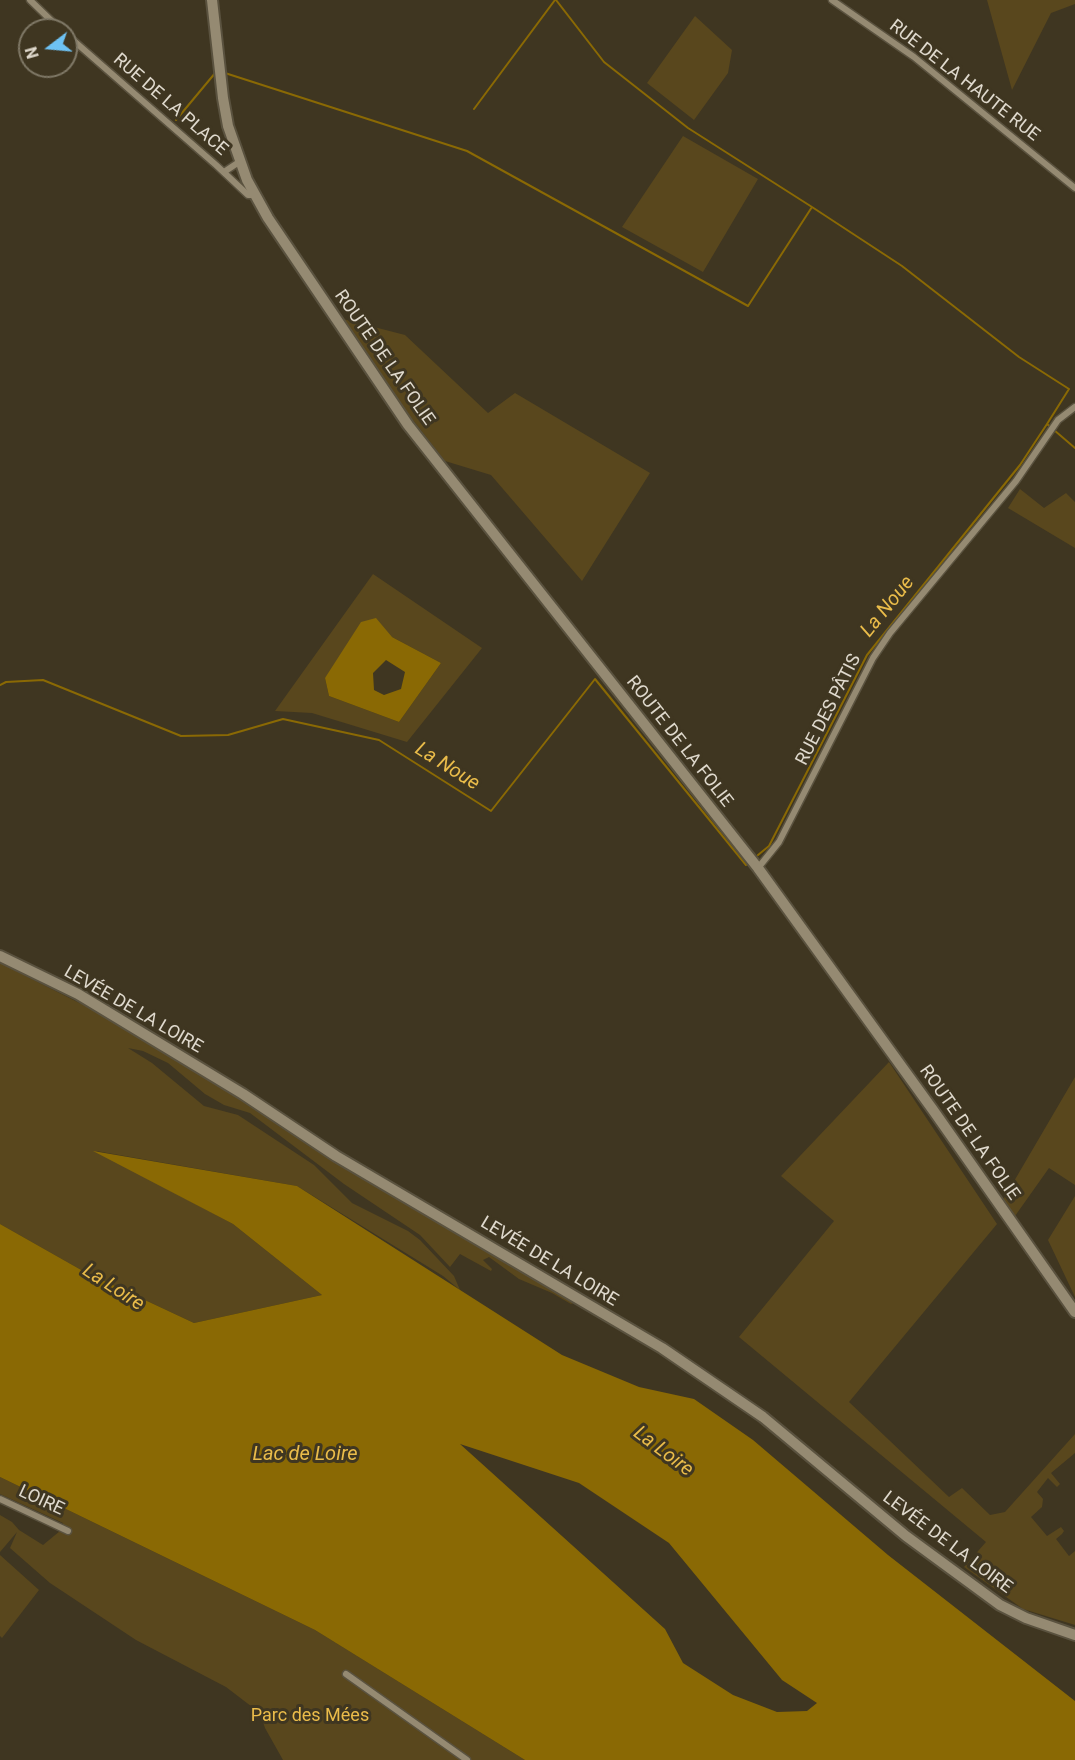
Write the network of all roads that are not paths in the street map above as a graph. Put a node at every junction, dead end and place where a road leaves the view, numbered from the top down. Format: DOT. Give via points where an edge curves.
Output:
graph roads {
  1 [pos="30,0"];
  2 [pos="212,0"];
  3 [pos="832,0"];
  4 [pos="49,18"];
  5 [pos="78,44"];
  6 [pos="239,162"];
  7 [pos="224,172"];
  8 [pos="1075,188"];
  9 [pos="255,195"];
  10 [pos="1075,407"];
  11 [pos="758,868"];
  12 [pos="0,956"];
  13 [pos="1075,1312"];
  14 [pos="0,1499"];
  15 [pos="68,1531"];
  16 [pos="1075,1635"];
  17 [pos="346,1674"];
  18 [pos="467,1760"];
  1 -- 4 [label="street"];
  2 -- 6 [label="street, ROUTE DE LA FOLIE" via="223,98"];
  3 -- 8 [label="street, RUE DE LA HAUTE RUE" via="914,57"];
  5 -- 7 [label="street, RUE DE LA PLACE"];
  6 -- 7 [label="street"];
  6 -- 9 [label="street, ROUTE DE LA FOLIE"];
  7 -- 9 [label="street, RUE DE LA PLACE" via="248,195"];
  9 -- 11 [label="street, ROUTE DE LA FOLIE" via="408,425"];
  10 -- 11 [label="street, RUE DES PÂTIS" via="1058,420 1016,481 890,633 873,658 779,842"];
  11 -- 13 [label="street, ROUTE DE LA FOLIE"];
  12 -- 16 [label="street, LEVÉE DE LA LOIRE" via="78,994 336,1155 662,1348 763,1417 897,1528 1000,1605"];
  14 -- 15 [label="street, LOIRE"];
  17 -- 18 [label="street"];
}
